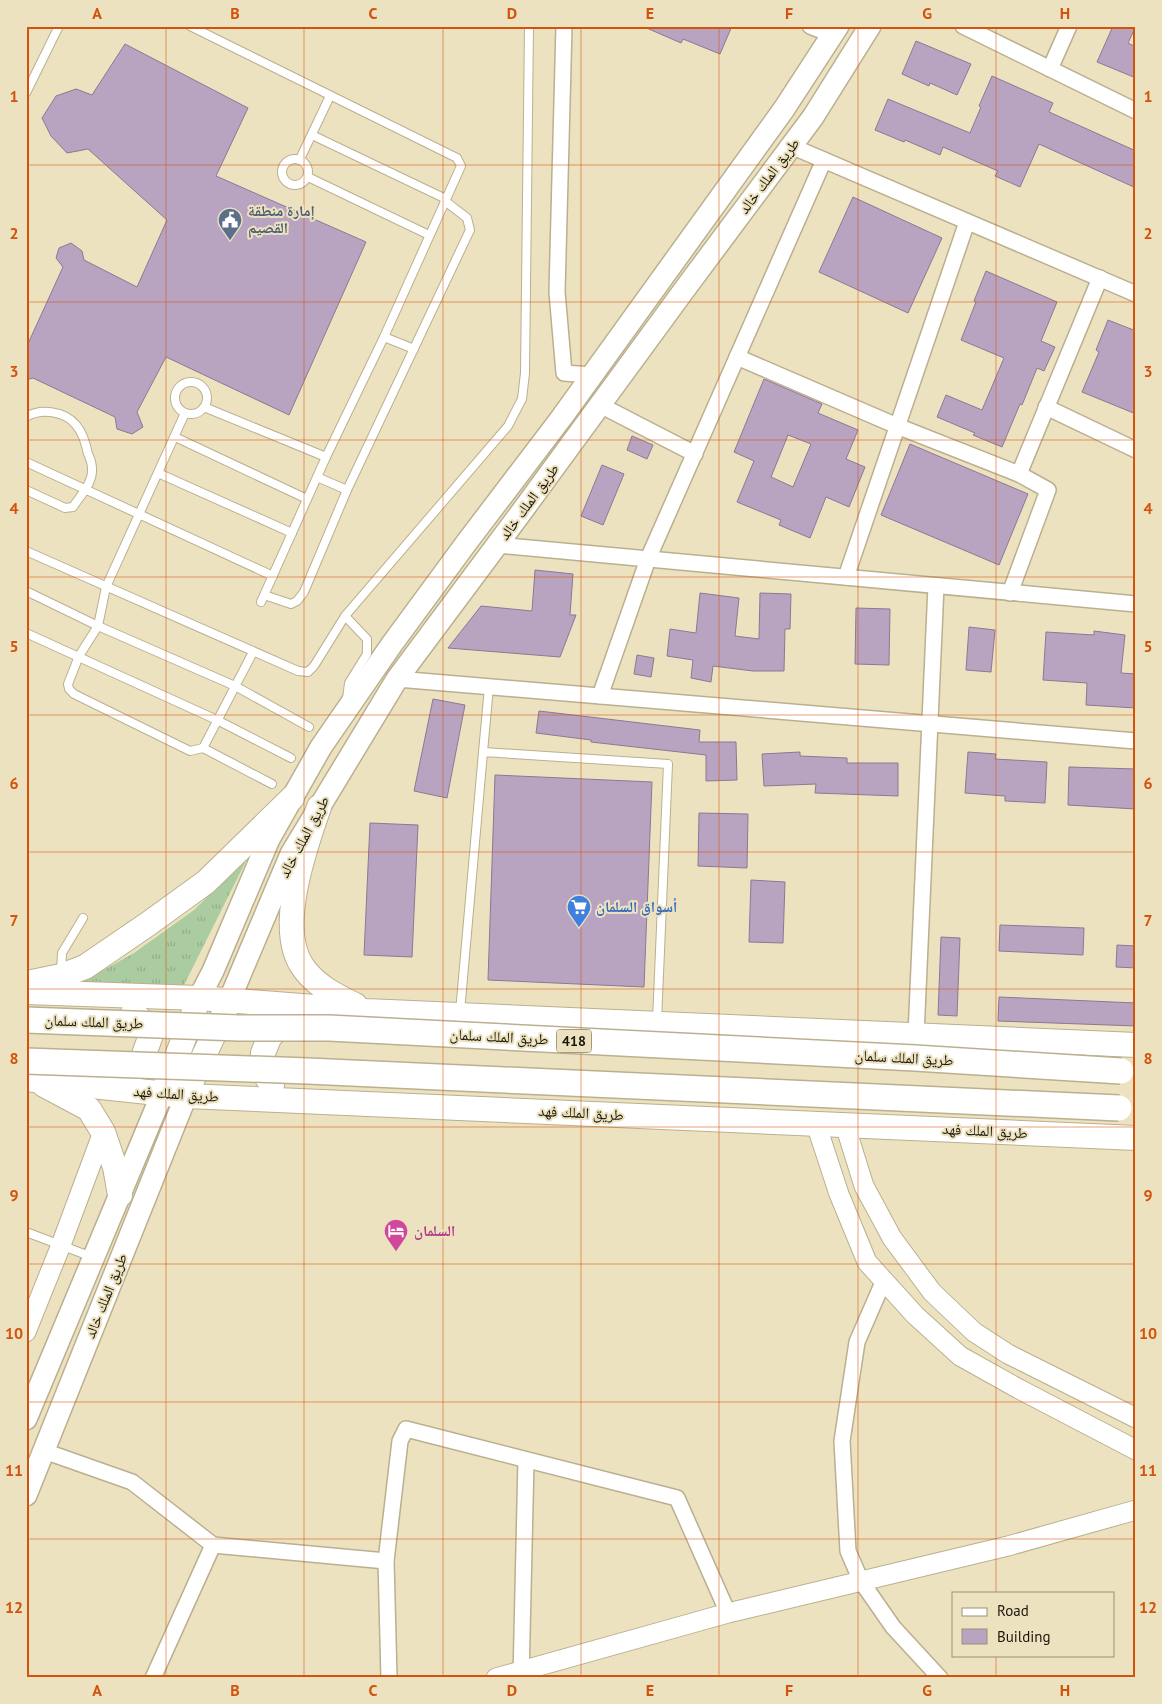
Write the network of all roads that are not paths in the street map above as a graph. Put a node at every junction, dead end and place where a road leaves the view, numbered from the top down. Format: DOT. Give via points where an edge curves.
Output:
graph roads {
  1 [pos="59,26"];
  2 [pos="190,26"];
  3 [pos="529,26"];
  4 [pos="564,26"];
  5 [pos="810,26"];
  6 [pos="870,26"];
  7 [pos="963,26"];
  8 [pos="1069,26"];
  9 [pos="836,31"];
  10 [pos="1050,69"];
  11 [pos="26,93"];
  12 [pos="330,96"];
  13 [pos="1136,111"];
  14 [pos="312,135"];
  15 [pos="791,146"];
  16 [pos="300,159"];
  17 [pos="824,160"];
  18 [pos="308,177"];
  19 [pos="446,200"];
  20 [pos="967,222"];
  21 [pos="429,235"];
  22 [pos="1100,278"];
  23 [pos="1136,294"];
  24 [pos="384,336"];
  25 [pos="414,349"];
  26 [pos="737,357"];
  27 [pos="592,375"];
  28 [pos="600,405"];
  29 [pos="204,406"];
  30 [pos="1046,407"];
  31 [pos="185,413"];
  32 [pos="26,417"];
  33 [pos="897,426"];
  34 [pos="174,437"];
  35 [pos="1136,450"];
  36 [pos="695,454"];
  37 [pos="326,457"];
  38 [pos="26,462"];
  39 [pos="158,473"];
  40 [pos="1019,474"];
  41 [pos="317,477"];
  42 [pos="86,489"];
  43 [pos="26,490"];
  44 [pos="347,490"];
  45 [pos="307,499"];
  46 [pos="140,514"];
  47 [pos="292,533"];
  48 [pos="498,545"];
  49 [pos="26,552"];
  50 [pos="648,559"];
  51 [pos="273,576"];
  52 [pos="846,577"];
  53 [pos="936,586"];
  54 [pos="106,587"];
  55 [pos="26,591"];
  56 [pos="1010,592"];
  57 [pos="1136,604"];
  58 [pos="344,616"];
  59 [pos="98,626"];
  60 [pos="26,633"];
  61 [pos="253,652"];
  62 [pos="79,656"];
  63 [pos="397,679"];
  64 [pos="234,686"];
  65 [pos="489,687"];
  66 [pos="600,696"];
  67 [pos="348,708"];
  68 [pos="217,720"];
  69 [pos="930,724"];
  70 [pos="309,727"];
  71 [pos="1136,741"];
  72 [pos="203,748"];
  73 [pos="484,752"];
  74 [pos="291,758"];
  75 [pos="272,784"];
  76 [pos="292,798"];
  77 [pos="319,807"];
  78 [pos="83,918"];
  79 [pos="61,976"];
  80 [pos="26,983"];
  81 [pos="26,994"];
  82 [pos="199,998"];
  83 [pos="230,1001"];
  84 [pos="363,1011"];
  85 [pos="460,1014"];
  86 [pos="26,1020"];
  87 [pos="657,1023"];
  88 [pos="916,1035"];
  89 [pos="1136,1045"];
  90 [pos="1121,1071"];
  91 [pos="29,1073"];
  92 [pos="162,1094"];
  93 [pos="186,1096"];
  94 [pos="354,1103"];
  95 [pos="1119,1108"];
  96 [pos="816,1124"];
  97 [pos="845,1125"];
  98 [pos="103,1132"];
  99 [pos="1136,1138"];
  100 [pos="120,1195"];
  101 [pos="26,1232"];
  102 [pos="61,1245"];
  103 [pos="94,1258"];
  104 [pos="884,1280"];
  105 [pos="26,1332"];
  106 [pos="33,1382"];
  107 [pos="1136,1418"];
  108 [pos="26,1419"];
  109 [pos="1136,1450"];
  110 [pos="44,1451"];
  111 [pos="526,1460"];
  112 [pos="26,1495"];
  113 [pos="1136,1510"];
  114 [pos="213,1545"];
  115 [pos="386,1561"];
  116 [pos="861,1582"];
  117 [pos="728,1613"];
  118 [pos="521,1675"];
  119 [pos="153,1678"];
  120 [pos="389,1678"];
  121 [pos="496,1678"];
  122 [pos="940,1678"];
  1 -- 11 [label="lane"];
  2 -- 12 [label="lane"];
  3 -- 58 [label="lane" via="525,373 522,399 508,426"];
  4 -- 27 [label="street" via="557,292 564,373"];
  5 -- 9 [label="street"];
  6 -- 15 [label="main road, طريق الملك خالد"];
  7 -- 10 [label="street"];
  8 -- 10 [label="street"];
  9 -- 27 [label="main road, طريق الملك خالد"];
  10 -- 13 [label="street"];
  12 -- 14 [label="lane"];
  12 -- 19 [label="lane" via="457,158 462,166"];
  14 -- 16 [label="lane"];
  14 -- 19 [label="lane"];
  15 -- 17 [label="street"];
  15 -- 28 [label="main road, طريق الملك خالد"];
  16 -- 18 [label="lane" via="309,170"];
  16 -- 18 [label="lane" via="286,161 281,174 284,181 297,186"];
  17 -- 20 [label="street"];
  17 -- 26 [label="street"];
  18 -- 21 [label="lane"];
  19 -- 21 [label="lane"];
  19 -- 25 [label="lane" via="467,218 470,230"];
  20 -- 22 [label="street"];
  20 -- 33 [label="street"];
  21 -- 24 [label="lane"];
  22 -- 23 [label="street"];
  22 -- 30 [label="street"];
  24 -- 25 [label="lane"];
  24 -- 37 [label="lane"];
  25 -- 44 [label="lane"];
  26 -- 33 [label="street"];
  26 -- 36 [label="street"];
  27 -- 67 [label="main road, طريق الملك خالد"];
  28 -- 36 [label="street"];
  28 -- 48 [label="main road, طريق الملك خالد"];
  29 -- 31 [label="lane" via="192,414"];
  29 -- 31 [label="lane" via="206,392 196,382 189,381 182,384 174,396 175,403"];
  29 -- 37 [label="lane"];
  30 -- 35 [label="street"];
  30 -- 40 [label="street"];
  31 -- 34 [label="lane"];
  32 -- 42 [label="lane" via="35,412 52,412 66,416 76,425 86,443 92,470"];
  33 -- 40 [label="street"];
  33 -- 52 [label="street"];
  34 -- 39 [label="lane"];
  34 -- 45 [label="lane"];
  36 -- 50 [label="street"];
  37 -- 41 [label="lane"];
  38 -- 42 [label="lane"];
  39 -- 46 [label="lane"];
  39 -- 47 [label="lane"];
  40 -- 56 [label="street" via="1048,490"];
  41 -- 44 [label="lane"];
  41 -- 45 [label="lane"];
  42 -- 43 [label="lane" via="72,507 65,508"];
  42 -- 46 [label="lane"];
  44 -- 51 [label="lane" via="304,592 297,601 291,604 263,598"];
  45 -- 47 [label="lane"];
  46 -- 51 [label="lane"];
  46 -- 54 [label="lane"];
  47 -- 51 [label="lane"];
  48 -- 50 [label="street"];
  48 -- 63 [label="main road, طريق الملك خالد"];
  49 -- 54 [label="lane"];
  50 -- 52 [label="street"];
  50 -- 66 [label="street"];
  52 -- 53 [label="street"];
  53 -- 56 [label="street"];
  53 -- 69 [label="street"];
  54 -- 59 [label="lane"];
  54 -- 61 [label="lane"];
  55 -- 59 [label="lane"];
  56 -- 57 [label="street"];
  58 -- 61 [label="lane" via="308,672"];
  58 -- 67 [label="lane" via="368,639 367,654 349,683"];
  59 -- 62 [label="lane"];
  59 -- 64 [label="lane"];
  60 -- 62 [label="lane"];
  61 -- 64 [label="lane"];
  62 -- 68 [label="lane"];
  62 -- 72 [label="lane" via="68,684 74,694 190,751"];
  63 -- 65 [label="street"];
  63 -- 77 [label="main road, طريق الملك خالد"];
  64 -- 68 [label="lane"];
  64 -- 70 [label="lane"];
  65 -- 66 [label="street"];
  65 -- 73 [label="lane"];
  66 -- 69 [label="street"];
  67 -- 76 [label="main road, طريق الملك خالد"];
  68 -- 72 [label="lane"];
  68 -- 74 [label="lane"];
  69 -- 71 [label="street"];
  69 -- 88 [label="street"];
  72 -- 75 [label="lane"];
  73 -- 85 [label="lane"];
  73 -- 87 [label="lane" via="668,764"];
  76 -- 79 [label="main road" via="206,882 85,967"];
  76 -- 82 [label="main road, طريق الملك خالد" via="269,839"];
  77 -- 83 [label="main road, طريق الملك خالد" via="291,854"];
  77 -- 84 [label="main road" via="302,858 293,901 293,946 304,970 328,991"];
  78 -- 79 [label="lane" via="62,953"];
  79 -- 80 [label="main road"];
  81 -- 82 [label="main road"];
  81 -- 91 [label="main road" via="123,1005 140,1019 151,1035 139,1068 117,1077"];
  82 -- 83 [label="main road"];
  82 -- 92 [label="main road"];
  83 -- 84 [label="main road"];
  83 -- 93 [label="main road"];
  84 -- 85 [label="main road"];
  84 -- 94 [label="main road" via="294,1017 270,1036 263,1053 262,1070 276,1092"];
  85 -- 87 [label="main road"];
  86 -- 90 [label="highway, طريق الملك سلمان / 418, bridge" via="329,1028"];
  87 -- 88 [label="main road"];
  88 -- 89 [label="main road"];
  91 -- 92 [label="main road, طريق الملك فهد"];
  91 -- 95 [label="highway, bridge" via="377,1074"];
  91 -- 98 [label="main road" via="89,1109"];
  92 -- 93 [label="main road, طريق الملك فهد"];
  92 -- 100 [label="main road, طريق الملك خالد"];
  93 -- 94 [label="main road, طريق الملك فهد"];
  93 -- 110 [label="main road, طريق الملك خالد"];
  94 -- 96 [label="main road, طريق الملك فهد"];
  96 -- 97 [label="main road, طريق الملك فهد"];
  96 -- 104 [label="street" via="839,1194 867,1262"];
  97 -- 99 [label="main road, طريق الملك فهد"];
  97 -- 107 [label="street" via="864,1186 892,1238 932,1292 974,1332 1008,1354"];
  98 -- 100 [label="main road" via="115,1166"];
  98 -- 102 [label="street"];
  100 -- 103 [label="main road, طريق الملك خالد"];
  101 -- 102 [label="lane"];
  102 -- 103 [label="lane"];
  102 -- 105 [label="street"];
  103 -- 106 [label="main road, طريق الملك خالد"];
  104 -- 109 [label="street" via="915,1315 960,1356"];
  104 -- 116 [label="street" via="857,1342 842,1442 848,1550"];
  106 -- 108 [label="main road, طريق الملك خالد"];
  110 -- 112 [label="main road, طريق الملك خالد"];
  110 -- 114 [label="street" via="132,1482"];
  111 -- 115 [label="street" via="406,1429 400,1441"];
  111 -- 117 [label="street" via="677,1498"];
  111 -- 118 [label="street"];
  113 -- 116 [label="street"];
  114 -- 115 [label="street"];
  114 -- 119 [label="street"];
  115 -- 120 [label="street"];
  116 -- 117 [label="street"];
  116 -- 122 [label="street" via="894,1627"];
  117 -- 118 [label="street"];
  118 -- 121 [label="street"];
}
